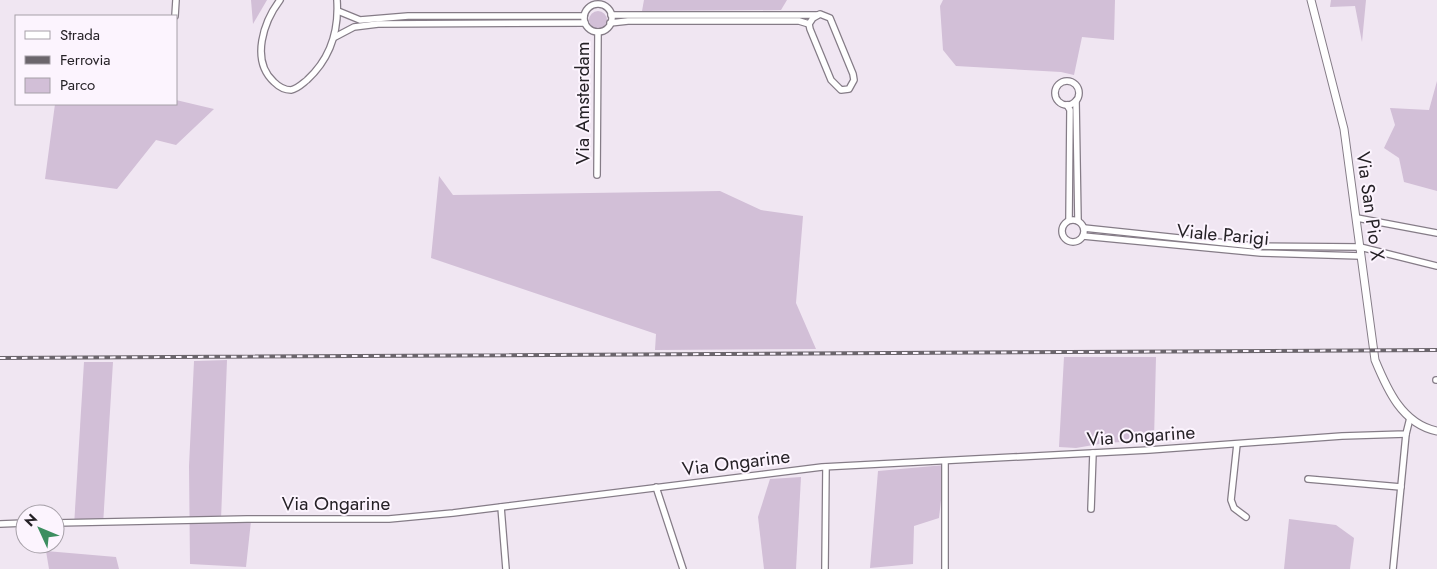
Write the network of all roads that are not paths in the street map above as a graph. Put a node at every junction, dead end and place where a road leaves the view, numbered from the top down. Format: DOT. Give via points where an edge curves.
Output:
graph roads {
  1 [pos="176,0"];
  2 [pos="280,0"];
  3 [pos="337,0"];
  4 [pos="1311,0"];
  5 [pos="599,2"];
  6 [pos="338,11"];
  7 [pos="175,15"];
  8 [pos="611,15"];
  9 [pos="817,15"];
  10 [pos="584,16"];
  11 [pos="585,23"];
  12 [pos="610,23"];
  13 [pos="809,24"];
  14 [pos="598,32"];
  15 [pos="335,37"];
  16 [pos="1076,101"];
  17 [pos="1067,105"];
  18 [pos="597,175"];
  19 [pos="1356,218"];
  20 [pos="1069,220"];
  21 [pos="1078,221"];
  22 [pos="1084,228"];
  23 [pos="1437,233"];
  24 [pos="1083,236"];
  25 [pos="1360,247"];
  26 [pos="1361,256"];
  27 [pos="1437,266"];
  28 [pos="1407,415"];
  29 [pos="1437,431"];
  30 [pos="1406,434"];
  31 [pos="1237,444"];
  32 [pos="1093,453"];
  33 [pos="945,461"];
  34 [pos="826,467"];
  35 [pos="1308,479"];
  36 [pos="656,487"];
  37 [pos="1401,487"];
  38 [pos="501,507"];
  39 [pos="1091,509"];
  40 [pos="1246,517"];
  41 [pos="65,523"];
  42 [pos="0,524"];
  43 [pos="15,524"];
  44 [pos="506,569"];
  45 [pos="683,569"];
  46 [pos="825,569"];
  47 [pos="945,569"];
  48 [pos="1392,569"];
  1 -- 7 [label="street"];
  2 -- 15 [label="street" via="266,23 262,39 266,71 280,88 290,90 300,86 315,73"];
  3 -- 6 [label="street"];
  4 -- 19 [label="street, Via San Pio X" via="1341,115"];
  5 -- 8 [label="street"];
  5 -- 10 [label="street" via="591,6"];
  6 -- 10 [label="street" via="360,20 408,16"];
  6 -- 15 [label="street"];
  8 -- 9 [label="street"];
  8 -- 12 [label="street"];
  9 -- 13 [label="street"];
  9 -- 13 [label="street" via="826,16 832,23 853,74 854,80 849,89 839,89 830,80"];
  10 -- 11 [label="street"];
  11 -- 14 [label="street" via="590,30"];
  11 -- 15 [label="street" via="378,24 354,27"];
  12 -- 13 [label="street" via="799,21"];
  12 -- 14 [label="street" via="606,30"];
  14 -- 18 [label="street, Via Amsterdam"];
  16 -- 17 [label="street"];
  16 -- 17 [label="street" via="1079,91 1076,84 1061,82 1055,91 1056,97"];
  16 -- 21 [label="street"];
  17 -- 20 [label="street" via="1070,110"];
  19 -- 23 [label="street"];
  19 -- 25 [label="street, Via San Pio X"];
  20 -- 21 [label="street"];
  20 -- 24 [label="street, Viale Parigi" via="1062,227 1063,237 1072,242"];
  21 -- 22 [label="street"];
  22 -- 24 [label="street"];
  22 -- 25 [label="street, Viale Parigi" via="1255,246"];
  24 -- 26 [label="street, Viale Parigi" via="1261,253"];
  25 -- 26 [label="street, Via San Pio X"];
  25 -- 27 [label="street, Viale Parigi"];
  26 -- 28 [label="street, Via San Pio X" via="1375,360 1384,381"];
  28 -- 29 [label="street" via="1419,426"];
  28 -- 30 [label="street"];
  30 -- 31 [label="street, Via Ongarine"];
  30 -- 37 [label="street"];
  31 -- 32 [label="street, Via Ongarine"];
  31 -- 40 [label="street" via="1231,500 1234,508"];
  32 -- 33 [label="street, Via Ongarine"];
  32 -- 39 [label="street"];
  33 -- 34 [label="street, Via Ongarine"];
  33 -- 47 [label="street"];
  34 -- 36 [label="street, Via Ongarine"];
  34 -- 46 [label="street"];
  35 -- 37 [label="street"];
  36 -- 38 [label="street, Via Ongarine"];
  36 -- 45 [label="street"];
  37 -- 48 [label="street"];
  38 -- 41 [label="street, Via Ongarine" via="389,519 247,518"];
  38 -- 44 [label="street"];
  42 -- 43 [label="street"];
}
